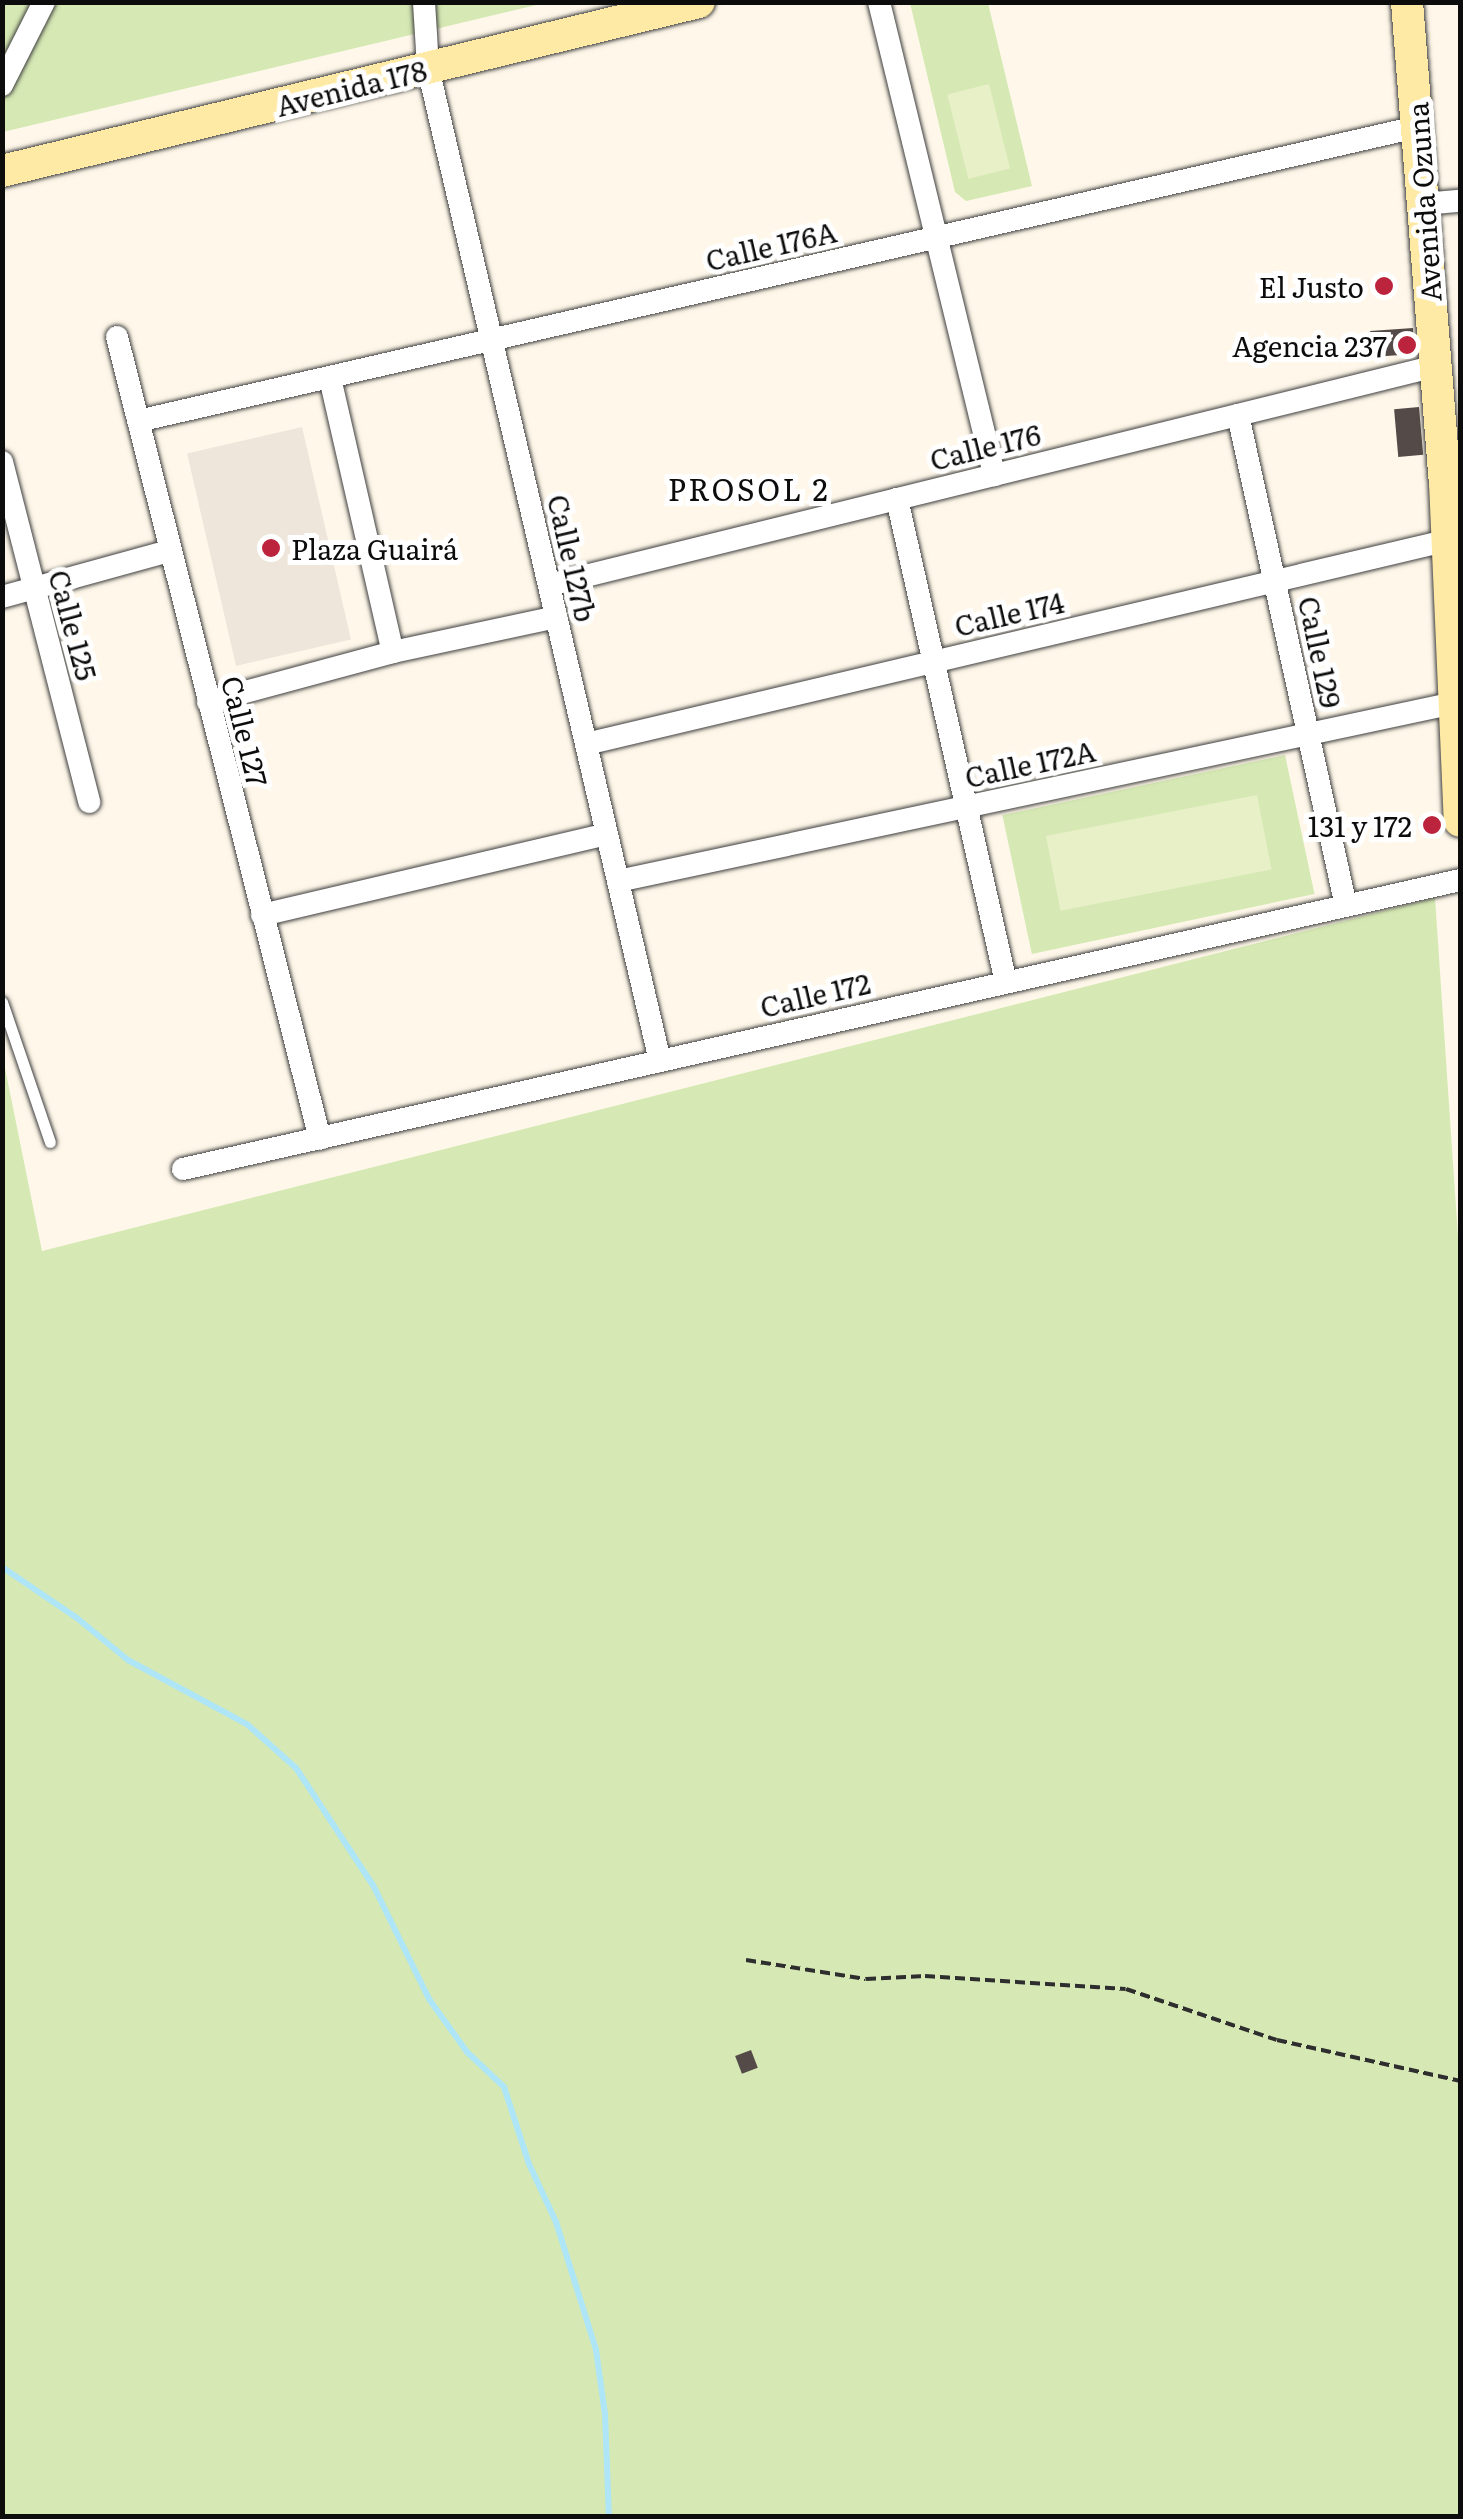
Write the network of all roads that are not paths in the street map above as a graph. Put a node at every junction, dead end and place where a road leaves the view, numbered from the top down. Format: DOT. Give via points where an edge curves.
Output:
graph roads {
  1 [pos="44,2"];
  2 [pos="424,2"];
  3 [pos="699,2"];
  4 [pos="879,2"];
  5 [pos="1416,3"];
  6 [pos="428,68"];
  7 [pos="2,85"];
  8 [pos="1418,126"];
  9 [pos="2,172"];
  10 [pos="1460,201"];
  11 [pos="1424,204"];
  12 [pos="936,239"];
  13 [pos="117,337"];
  14 [pos="492,340"];
  15 [pos="1436,366"];
  16 [pos="330,378"];
  17 [pos="1238,415"];
  18 [pos="138,422"];
  19 [pos="2,462"];
  20 [pos="994,475"];
  21 [pos="1453,482"];
  22 [pos="897,499"];
  23 [pos="1445,541"];
  24 [pos="168,551"];
  25 [pos="1275,581"];
  26 [pos="549,585"];
  27 [pos="33,588"];
  28 [pos="2,597"];
  29 [pos="556,617"];
  30 [pos="393,652"];
  31 [pos="934,662"];
  32 [pos="208,702"];
  33 [pos="1454,703"];
  34 [pos="1308,734"];
  35 [pos="1457,737"];
  36 [pos="586,744"];
  37 [pos="89,802"];
  38 [pos="967,807"];
  39 [pos="1460,821"];
  40 [pos="608,834"];
  41 [pos="1460,880"];
  42 [pos="618,881"];
  43 [pos="1345,903"];
  44 [pos="262,915"];
  45 [pos="1006,981"];
  46 [pos="2,1002"];
  47 [pos="660,1060"];
  48 [pos="320,1139"];
  49 [pos="50,1142"];
  50 [pos="183,1169"];
  1 -- 7 [label="street"];
  2 -- 6 [label="street, Calle 127b"];
  3 -- 6 [label="main road, Avenida 178"];
  4 -- 12 [label="street"];
  5 -- 8 [label="main road, Avenida Ozuna"];
  6 -- 9 [label="main road, Avenida 178"];
  6 -- 14 [label="street, Calle 127b"];
  8 -- 11 [label="main road, Avenida Ozuna"];
  8 -- 12 [label="street, Calle 176A"];
  10 -- 11 [label="street"];
  11 -- 15 [label="main road, Avenida Ozuna"];
  12 -- 14 [label="street, Calle 176A"];
  12 -- 20 [label="street"];
  13 -- 18 [label="street, Calle 127"];
  14 -- 16 [label="street, Calle 176A"];
  14 -- 26 [label="street, Calle 127b"];
  15 -- 17 [label="street, Calle 176"];
  15 -- 21 [label="main road, Avenida Ozuna"];
  16 -- 18 [label="street, Calle 176A"];
  16 -- 30 [label="street"];
  17 -- 20 [label="street, Calle 176"];
  17 -- 25 [label="street, Calle 129"];
  18 -- 24 [label="street, Calle 127"];
  19 -- 27 [label="street, Calle 125"];
  20 -- 22 [label="street, Calle 176"];
  21 -- 23 [label="main road, Avenida Ozuna"];
  22 -- 26 [label="street, Calle 176"];
  22 -- 31 [label="street"];
  23 -- 25 [label="street, Calle 174"];
  23 -- 33 [label="main road, Avenida Ozuna"];
  24 -- 27 [label="street"];
  24 -- 32 [label="street, Calle 127"];
  25 -- 31 [label="street, Calle 174"];
  25 -- 34 [label="street, Calle 129"];
  26 -- 29 [label="street, Calle 127b"];
  27 -- 28 [label="street"];
  27 -- 37 [label="street, Calle 125"];
  29 -- 30 [label="street"];
  29 -- 36 [label="street, Calle 127b"];
  30 -- 32 [label="street"];
  31 -- 36 [label="street, Calle 174"];
  31 -- 38 [label="street"];
  32 -- 44 [label="street, Calle 127"];
  33 -- 34 [label="street, Calle 172A"];
  33 -- 35 [label="main road, Avenida Ozuna"];
  34 -- 38 [label="street, Calle 172A"];
  34 -- 43 [label="street, Calle 129"];
  35 -- 39 [label="main road, Avenida Ozuna"];
  36 -- 40 [label="street, Calle 127b"];
  38 -- 42 [label="street, Calle 172A"];
  38 -- 45 [label="street"];
  40 -- 42 [label="street, Calle 127b"];
  40 -- 44 [label="street"];
  41 -- 43 [label="street, Calle 172"];
  42 -- 47 [label="street, Calle 127b"];
  43 -- 45 [label="street, Calle 172"];
  44 -- 48 [label="street, Calle 127"];
  45 -- 47 [label="street, Calle 172"];
  46 -- 49 [label="lane"];
  47 -- 48 [label="street, Calle 172"];
  48 -- 50 [label="street, Calle 172"];
}
